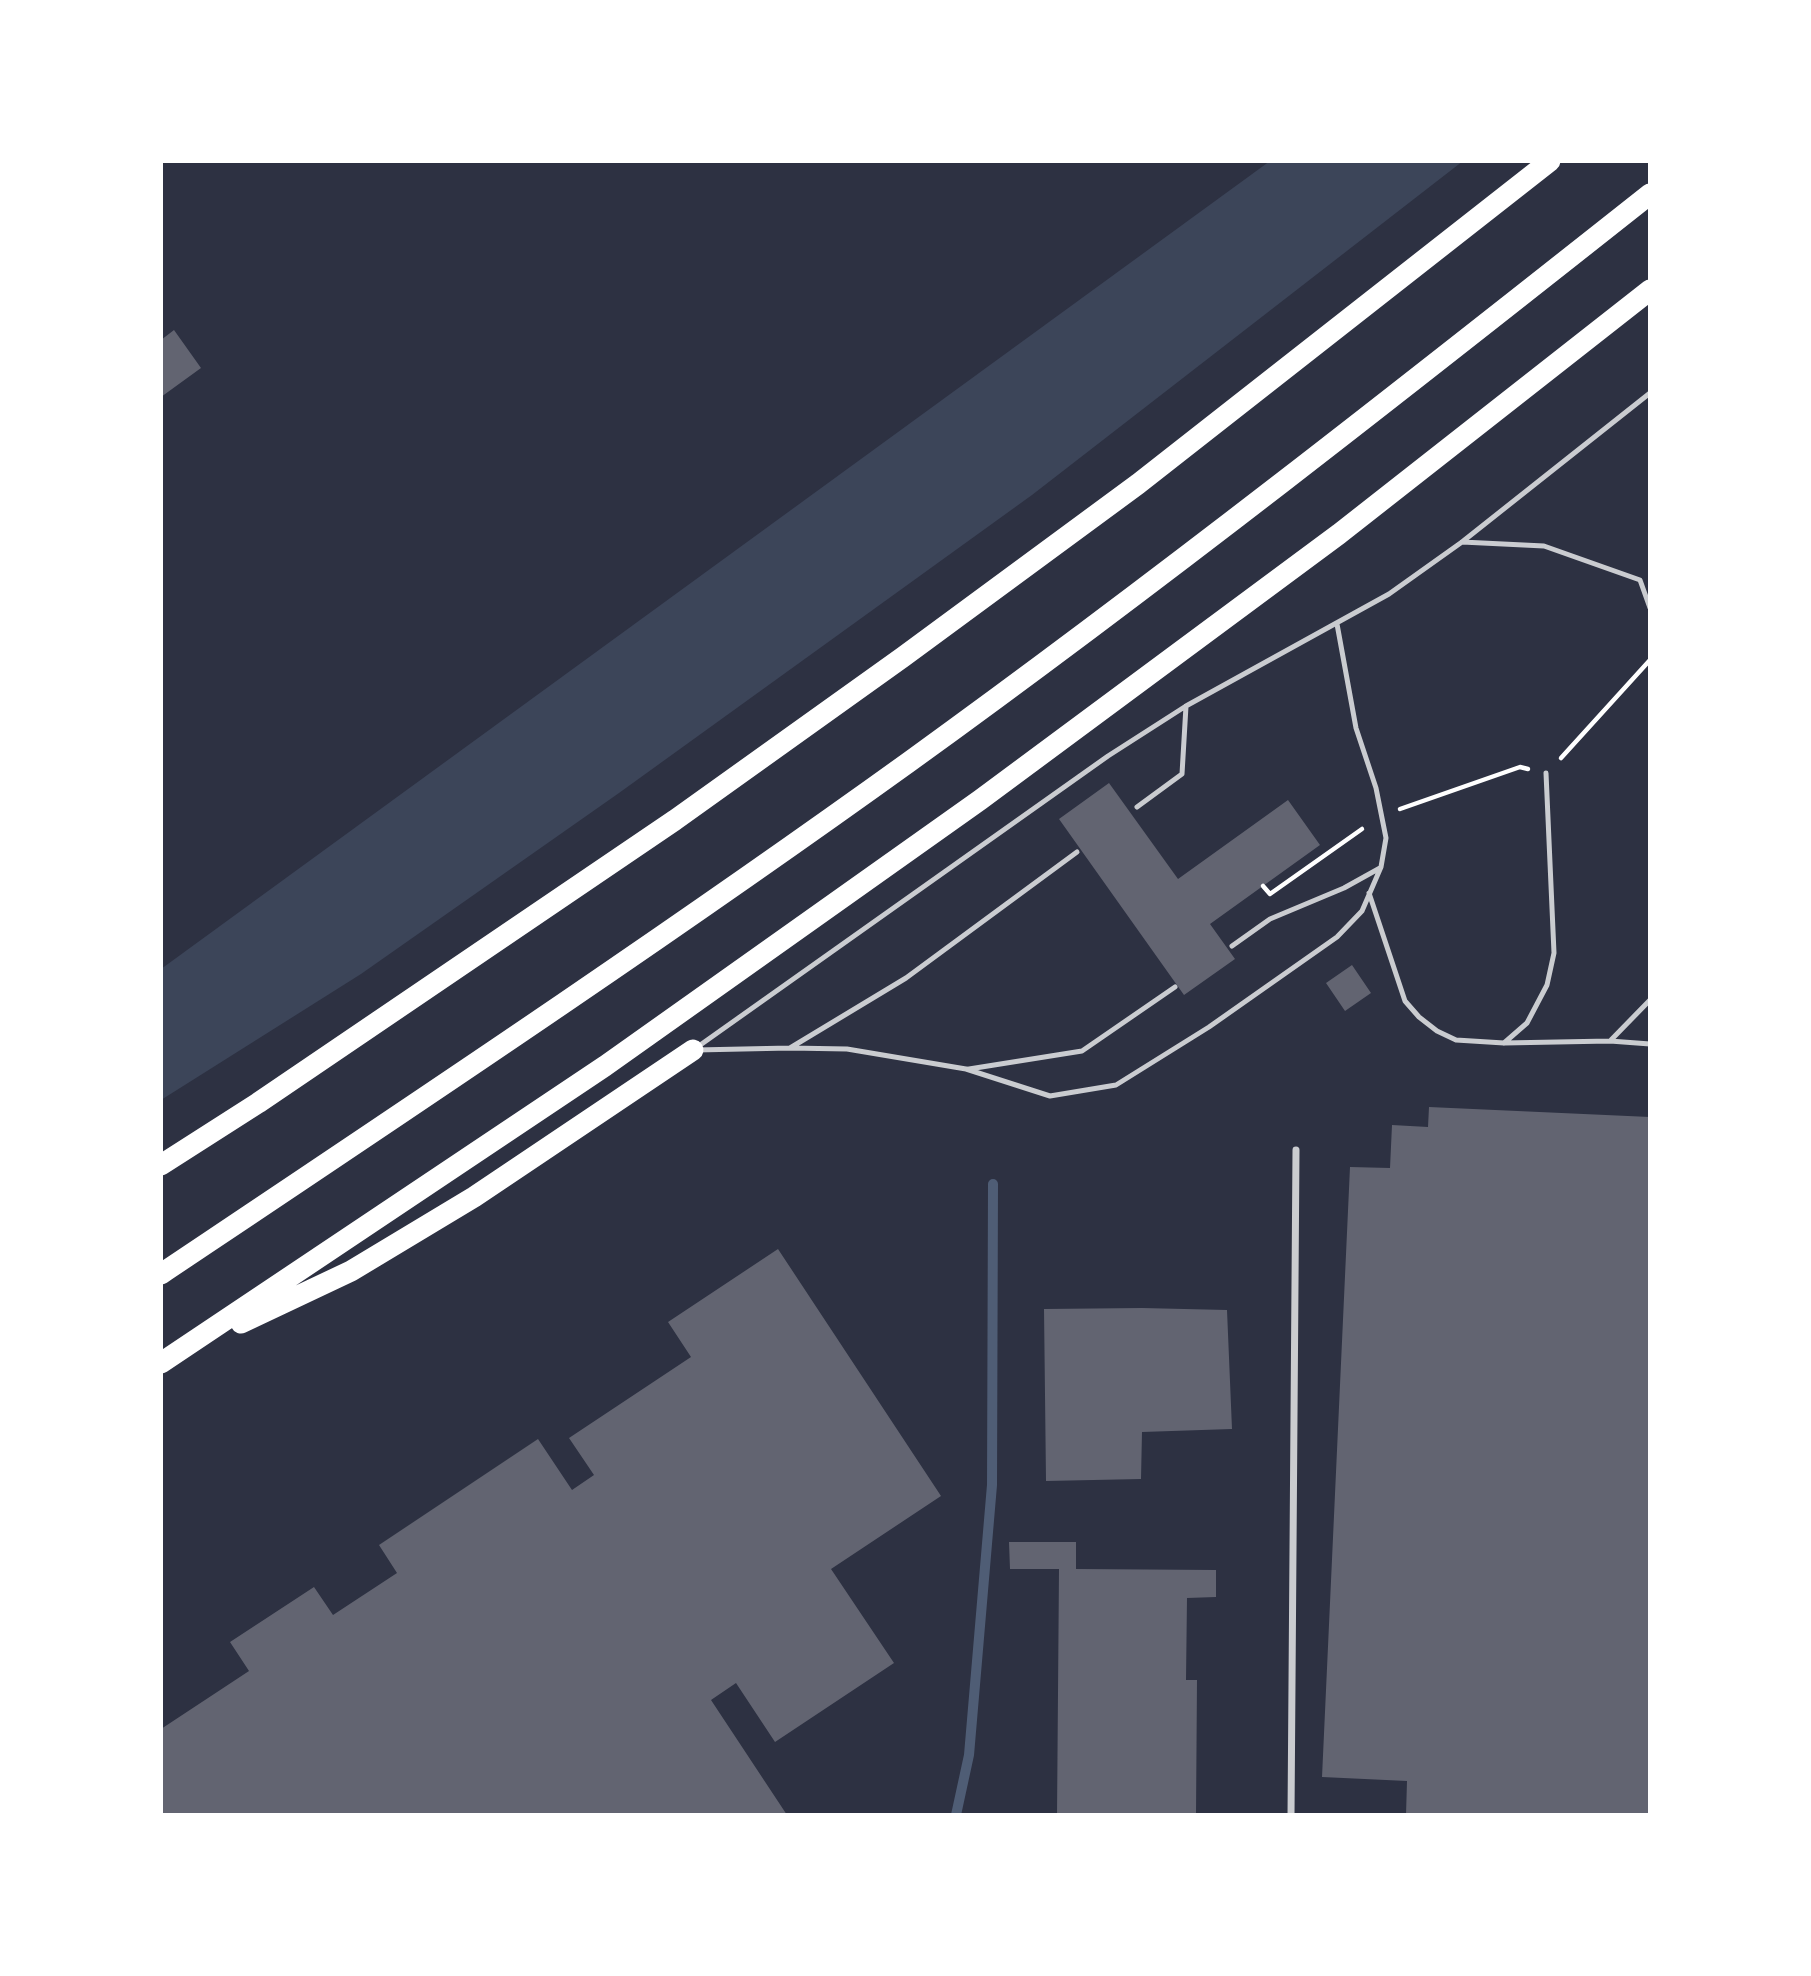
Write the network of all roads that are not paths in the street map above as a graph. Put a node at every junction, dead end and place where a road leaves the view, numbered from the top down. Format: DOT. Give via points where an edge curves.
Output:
graph roads {
  1 [pos="1550,161"];
  2 [pos="1650,194"];
  3 [pos="1650,290"];
  4 [pos="1650,393"];
  5 [pos="1462,542"];
  6 [pos="1650,608"];
  7 [pos="1337,624"];
  8 [pos="1186,706"];
  9 [pos="1546,773"];
  10 [pos="1137,807"];
  11 [pos="1077,852"];
  12 [pos="1381,867"];
  13 [pos="1369,893"];
  14 [pos="1232,946"];
  15 [pos="1175,987"];
  16 [pos="1650,1000"];
  17 [pos="1610,1041"];
  18 [pos="1504,1044"];
  19 [pos="1650,1044"];
  20 [pos="790,1048"];
  21 [pos="693,1049"];
  22 [pos="966,1069"];
  23 [pos="1296,1150"];
  24 [pos="161,1166"];
  25 [pos="161,1274"];
  26 [pos="165,1360"];
  27 [pos="1291,1815"];
  1 -- 24 [label="highway" via="1138,484 903,657 675,820"];
  2 -- 25 [label="highway" via="1253,503 911,760 608,974"];
  3 -- 26 [label="highway" via="1339,534 969,808 605,1066"];
  4 -- 5 [label="lane"];
  5 -- 6 [label="lane" via="1544,546 1606,566 1640,580"];
  5 -- 7 [label="lane"];
  7 -- 8 [label="lane"];
  7 -- 12 [label="lane" via="1356,728 1376,788 1386,838"];
  8 -- 10 [label="lane" via="1182,774"];
  8 -- 21 [label="lane" via="1108,756"];
  9 -- 18 [label="lane" via="1554,953 1547,985 1527,1023"];
  11 -- 20 [label="lane" via="906,978"];
  12 -- 13 [label="lane"];
  12 -- 14 [label="lane" via="1270,919"];
  13 -- 18 [label="lane" via="1405,1001 1419,1017 1456,1040"];
  13 -- 22 [label="lane" via="1362,911 1337,936 1209,1027 1116,1085 1050,1096"];
  15 -- 22 [label="lane" via="1082,1051"];
  16 -- 17 [label="lane"];
  17 -- 18 [label="lane"];
  17 -- 19 [label="lane"];
  20 -- 21 [label="lane"];
  20 -- 22 [label="lane" via="847,1049"];
  21 -- 26 [label="highway" via="474,1197 351,1271"];
  23 -- 27 [label="street"];
}
